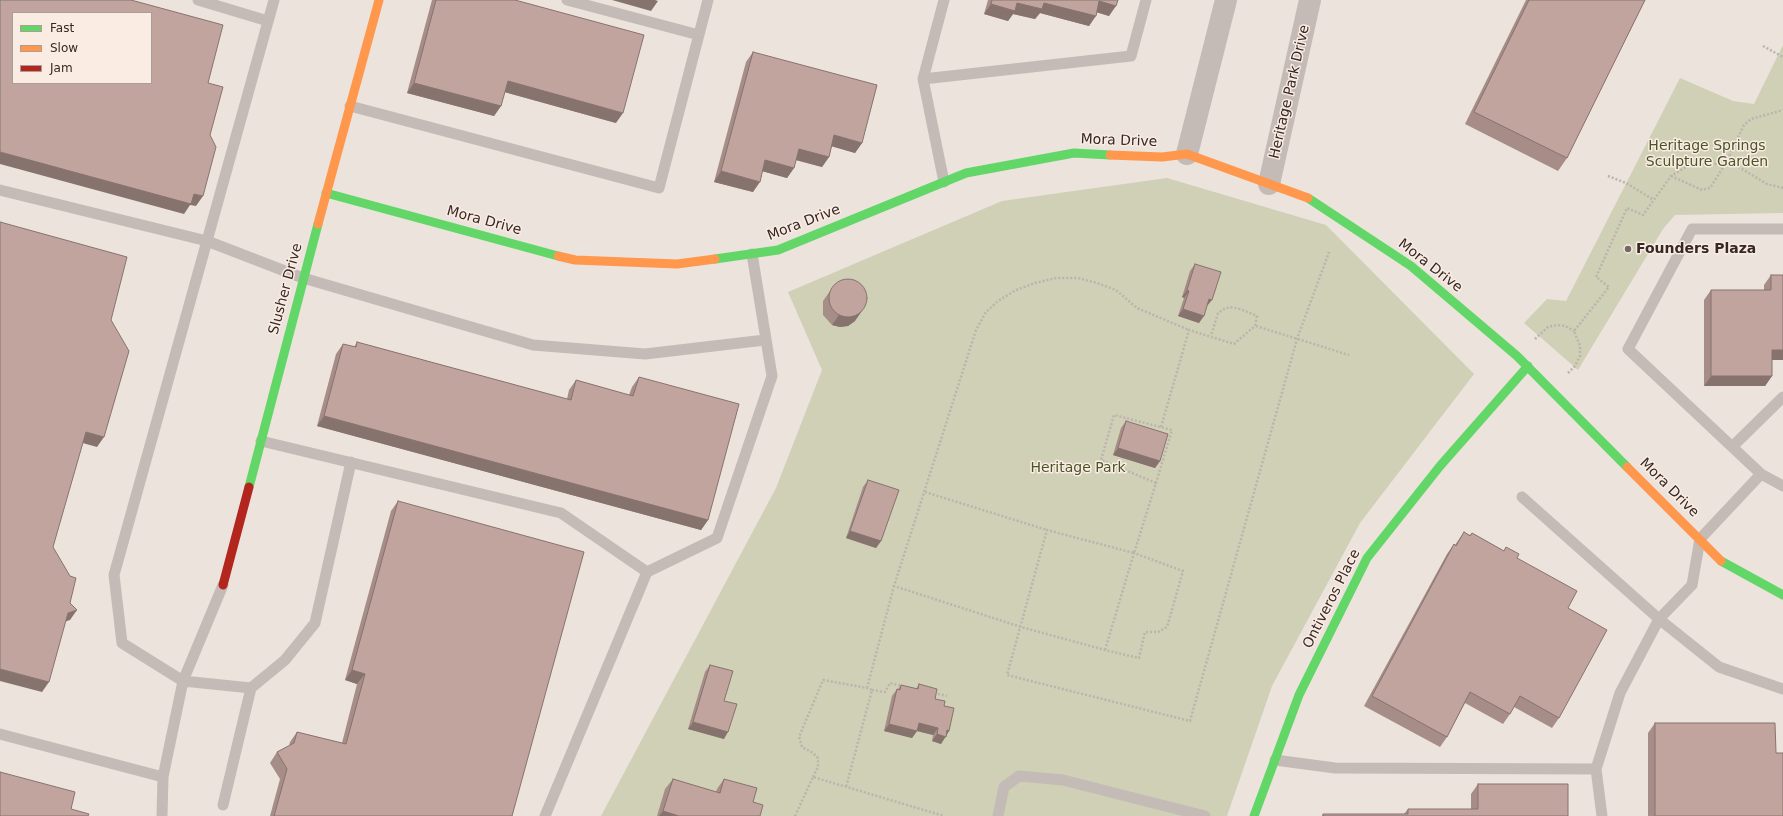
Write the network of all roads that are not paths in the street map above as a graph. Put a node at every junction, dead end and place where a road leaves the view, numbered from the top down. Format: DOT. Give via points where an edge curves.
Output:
graph roads {
  1 [pos="198,0"];
  2 [pos="274,0"];
  3 [pos="379,0"];
  4 [pos="567,0"];
  5 [pos="708,0"];
  6 [pos="944,0"];
  7 [pos="1146,0"];
  8 [pos="1226,0"];
  9 [pos="1310,0"];
  10 [pos="268,21"];
  11 [pos="699,35"];
  12 [pos="923,79"];
  13 [pos="350,106"];
  14 [pos="1187,154"];
  15 [pos="944,182"];
  16 [pos="1269,184"];
  17 [pos="0,190"];
  18 [pos="326,193"];
  19 [pos="1783,229"];
  20 [pos="207,241"];
  21 [pos="752,254"];
  22 [pos="303,278"];
  23 [pos="766,340"];
  24 [pos="1528,366"];
  25 [pos="1783,397"];
  26 [pos="261,441"];
  27 [pos="1732,447"];
  28 [pos="351,462"];
  29 [pos="1761,474"];
  30 [pos="1783,486"];
  31 [pos="1522,497"];
  32 [pos="1700,539"];
  33 [pos="647,572"];
  34 [pos="223,585"];
  35 [pos="1783,595"];
  36 [pos="1659,619"];
  37 [pos="184,681"];
  38 [pos="251,688"];
  39 [pos="1783,689"];
  40 [pos="0,734"];
  41 [pos="1275,760"];
  42 [pos="1596,769"];
  43 [pos="163,778"];
  44 [pos="223,805"];
  45 [pos="162,816"];
  46 [pos="545,816"];
  47 [pos="998,816"];
  48 [pos="1205,816"];
  49 [pos="1254,816"];
  50 [pos="1602,816"];
  1 -- 10 [label="lane"];
  2 -- 10 [label="lane"];
  3 -- 13 [label="street, Slusher Drive"];
  4 -- 11 [label="lane"];
  5 -- 11 [label="lane"];
  6 -- 12 [label="lane"];
  7 -- 12 [label="lane" via="1131,56"];
  8 -- 14 [label="street"];
  9 -- 16 [label="street, Heritage Park Drive"];
  10 -- 20 [label="lane"];
  11 -- 13 [label="lane" via="659,188"];
  12 -- 15 [label="lane"];
  13 -- 18 [label="street, Slusher Drive"];
  14 -- 15 [label="street, Mora Drive" via="1162,157 1074,153 966,173"];
  14 -- 16 [label="street, Mora Drive"];
  15 -- 21 [label="street, Mora Drive" via="778,250"];
  16 -- 24 [label="street, Mora Drive" via="1313,200 1411,266"];
  17 -- 20 [label="lane"];
  18 -- 21 [label="street, Mora Drive" via="575,260 677,264"];
  18 -- 22 [label="street, Slusher Drive"];
  19 -- 27 [label="lane" via="1692,229 1628,349"];
  20 -- 22 [label="lane"];
  20 -- 37 [label="lane" via="114,575 122,643"];
  21 -- 23 [label="lane"];
  22 -- 23 [label="lane" via="533,345 646,354"];
  22 -- 26 [label="street, Slusher Drive"];
  23 -- 33 [label="lane" via="772,376 717,538"];
  24 -- 32 [label="street, Mora Drive"];
  24 -- 41 [label="street, Ontiveros Place" via="1440,466 1367,558 1299,695"];
  25 -- 27 [label="lane"];
  26 -- 28 [label="lane"];
  26 -- 34 [label="street, Slusher Drive"];
  27 -- 29 [label="lane"];
  28 -- 33 [label="lane" via="561,513"];
  28 -- 38 [label="lane" via="315,623 285,660"];
  29 -- 30 [label="lane"];
  29 -- 32 [label="lane"];
  31 -- 36 [label="lane"];
  32 -- 35 [label="street, Mora Drive" via="1720,560"];
  32 -- 36 [label="lane" via="1692,586"];
  33 -- 46 [label="lane"];
  34 -- 37 [label="lane"];
  36 -- 39 [label="lane" via="1719,667"];
  36 -- 42 [label="lane" via="1620,693"];
  37 -- 38 [label="lane"];
  37 -- 43 [label="lane"];
  38 -- 44 [label="lane"];
  40 -- 43 [label="lane"];
  41 -- 42 [label="lane" via="1335,768"];
  41 -- 49 [label="street, Ontiveros Place"];
  42 -- 50 [label="lane"];
  43 -- 45 [label="lane"];
  47 -- 48 [label="lane" via="1004,787 1019,776 1063,780"];
}
